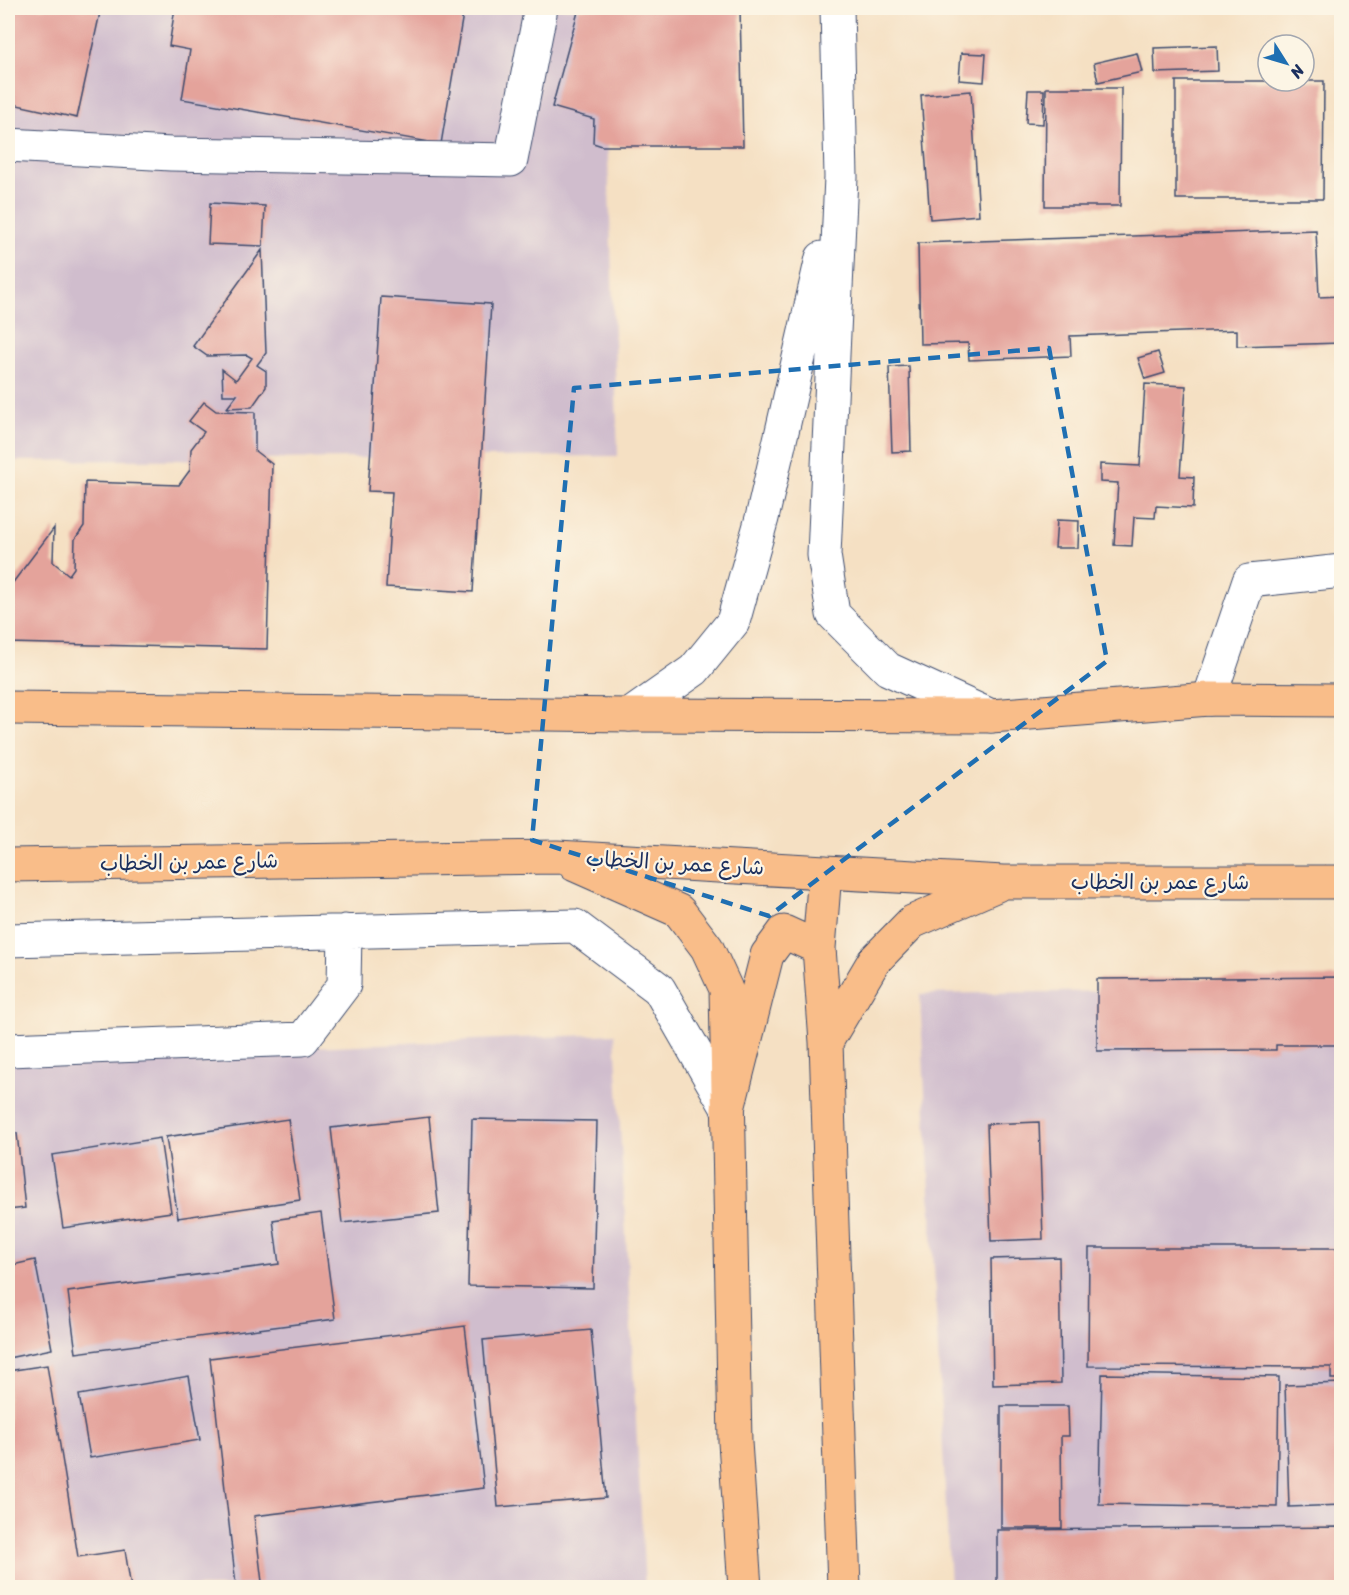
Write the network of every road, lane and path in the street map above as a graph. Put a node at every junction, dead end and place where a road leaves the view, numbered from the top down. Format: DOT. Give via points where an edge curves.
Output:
graph roads {
  1 [pos="541,8"];
  2 [pos="837,8"];
  3 [pos="8,145"];
  4 [pos="841,177"];
  5 [pos="1341,571"];
  6 [pos="1209,699"];
  7 [pos="1341,700"];
  8 [pos="8,708"];
  9 [pos="94,709"];
  10 [pos="630,715"];
  11 [pos="991,716"];
  12 [pos="8,717"];
  13 [pos="557,857"];
  14 [pos="8,859"];
  15 [pos="121,863"];
  16 [pos="8,865"];
  17 [pos="825,872"];
  18 [pos="1003,882"];
  19 [pos="1341,882"];
  20 [pos="345,931"];
  21 [pos="8,940"];
  22 [pos="819,948"];
  23 [pos="826,1042"];
  24 [pos="8,1050"];
  25 [pos="728,1110"];
  26 [pos="745,1587"];
  27 [pos="844,1587"];
  1 -- 3 [label="street" via="511,160 171,154"];
  2 -- 4 [label="street"];
  4 -- 10 [label="street" via="762,518 733,622 694,670"];
  4 -- 11 [label="street" via="824,555 833,614 888,669"];
  5 -- 6 [label="street" via="1249,581"];
  6 -- 7 [label="main road"];
  6 -- 11 [label="main road"];
  8 -- 9 [label="main road"];
  9 -- 10 [label="main road"];
  9 -- 12 [label="main road"];
  10 -- 11 [label="main road"];
  13 -- 15 [label="main road, شارع عمر بن الخطاب"];
  13 -- 17 [label="main road, شارع عمر بن الخطاب"];
  13 -- 25 [label="main road" via="679,911 707,948 726,989"];
  14 -- 15 [label="main road"];
  15 -- 16 [label="main road, شارع عمر بن الخطاب"];
  17 -- 18 [label="main road, شارع عمر بن الخطاب"];
  17 -- 22 [label="main road"];
  18 -- 19 [label="main road, شارع عمر بن الخطاب"];
  18 -- 23 [label="main road" via="912,922 874,961"];
  20 -- 21 [label="street"];
  20 -- 24 [label="street" via="344,985 303,1040"];
  20 -- 25 [label="street" via="575,926 659,989"];
  22 -- 23 [label="main road"];
  22 -- 25 [label="main road" via="784,932 767,955"];
  23 -- 27 [label="main road"];
  25 -- 26 [label="main road" via="735,1442"];
}
